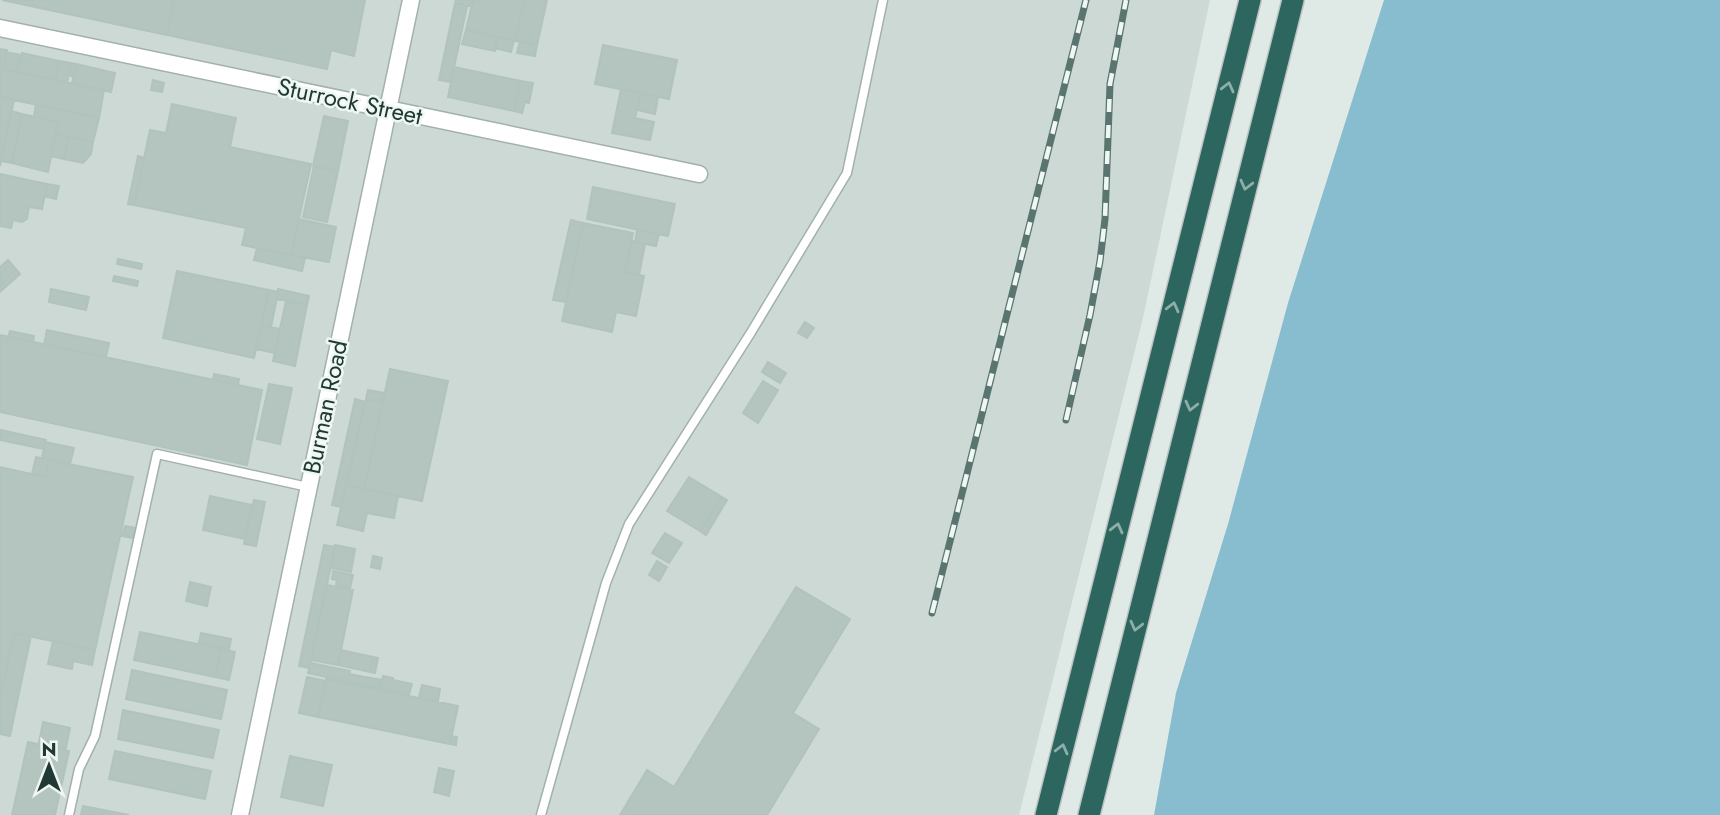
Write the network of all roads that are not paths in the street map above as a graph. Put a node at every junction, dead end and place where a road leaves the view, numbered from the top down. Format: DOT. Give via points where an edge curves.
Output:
graph roads {
  1 [pos="411,0"];
  2 [pos="883,0"];
  3 [pos="1250,0"];
  4 [pos="1293,0"];
  5 [pos="0,28"];
  6 [pos="389,109"];
  7 [pos="699,174"];
  8 [pos="308,487"];
  9 [pos="69,815"];
  10 [pos="240,815"];
  11 [pos="541,815"];
  12 [pos="1046,815"];
  13 [pos="1089,815"];
  1 -- 6 [label="street, Burman Road"];
  2 -- 11 [label="lane" via="847,173 629,524 606,583"];
  12 -- 3 [label="highway, one-way"];
  4 -- 13 [label="highway, one-way"];
  5 -- 6 [label="street, Sturrock Street"];
  6 -- 7 [label="street, Sturrock Street"];
  6 -- 8 [label="street, Burman Road"];
  8 -- 9 [label="lane" via="157,454 95,736 79,769"];
  8 -- 10 [label="street, Burman Road"];
}
